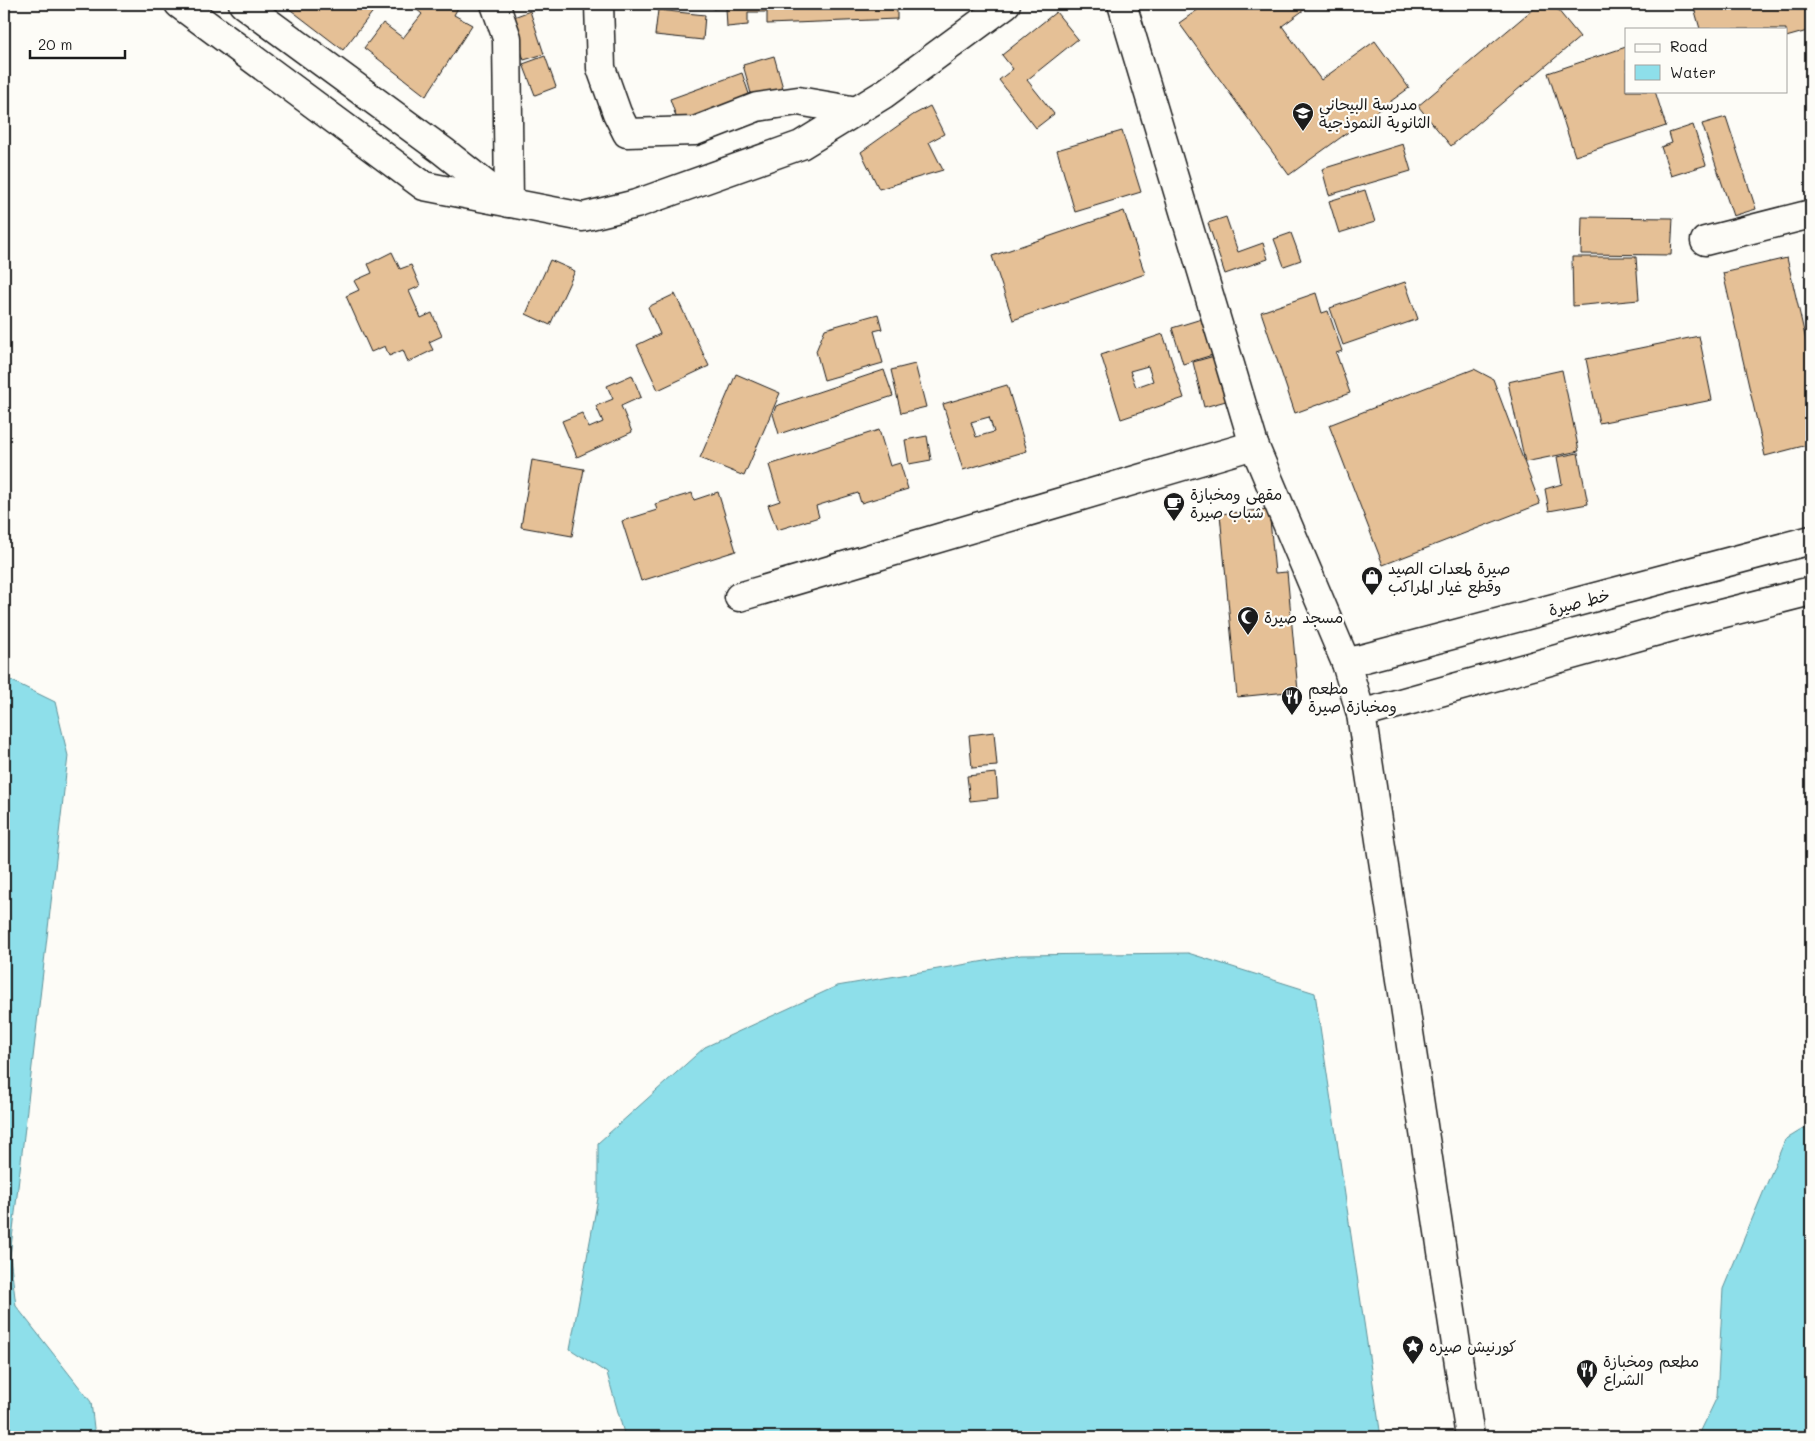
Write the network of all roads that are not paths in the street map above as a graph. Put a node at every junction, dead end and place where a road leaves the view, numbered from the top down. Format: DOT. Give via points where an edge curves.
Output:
graph roads {
  1 [pos="180,4"];
  2 [pos="243,4"];
  3 [pos="495,4"];
  4 [pos="599,4"];
  5 [pos="1006,4"];
  6 [pos="1122,4"];
  7 [pos="857,111"];
  8 [pos="509,203"];
  9 [pos="1811,214"];
  10 [pos="1705,241"];
  11 [pos="1254,445"];
  12 [pos="1811,540"];
  13 [pos="1811,591"];
  14 [pos="739,597"];
  15 [pos="1346,663"];
  16 [pos="1361,714"];
  17 [pos="1470,1437"];
  1 -- 8 [label="street" via="424,186"];
  2 -- 8 [label="street"];
  3 -- 8 [label="street" via="507,38"];
  4 -- 7 [label="street" via="601,68 627,134 696,131 757,107 798,101"];
  5 -- 7 [label="street"];
  6 -- 11 [label="street"];
  7 -- 8 [label="street" via="801,145 636,204 583,217"];
  9 -- 10 [label="street"];
  11 -- 14 [label="street"];
  11 -- 15 [label="street"];
  12 -- 15 [label="street, خط صيرة"];
  13 -- 16 [label="street"];
  15 -- 16 [label="street"];
  16 -- 17 [label="street"];
}
